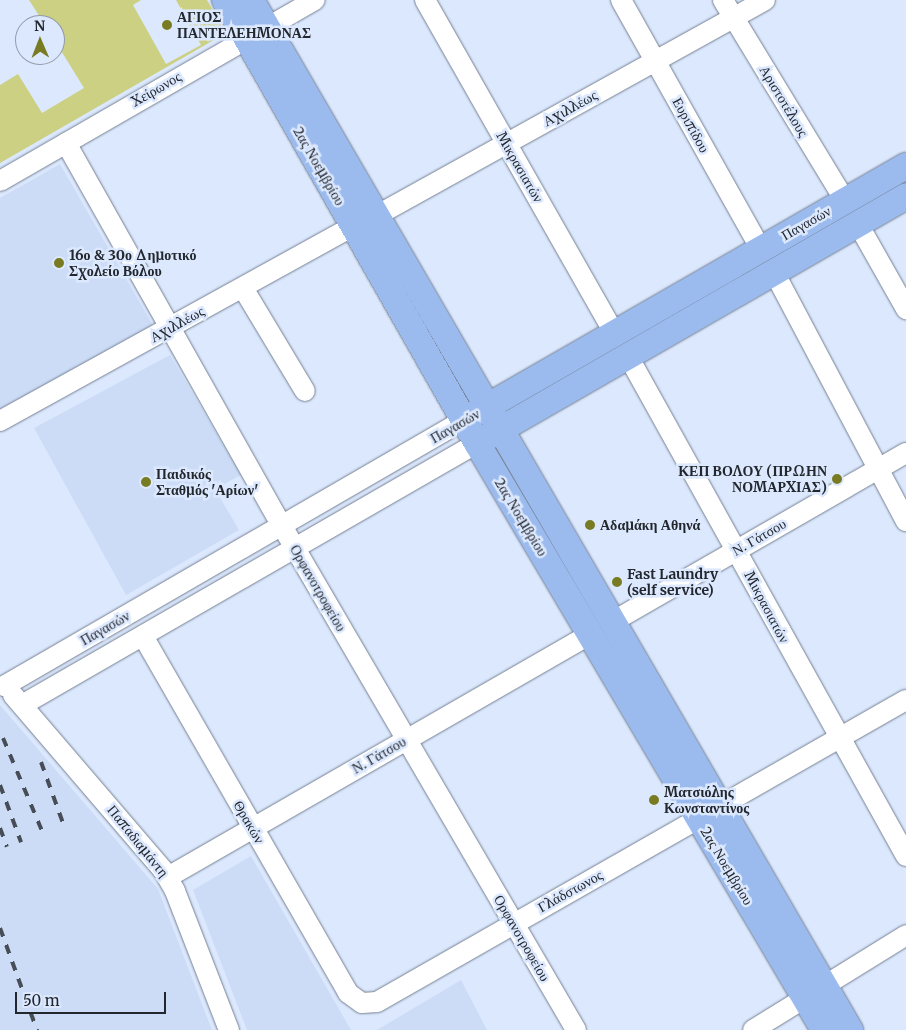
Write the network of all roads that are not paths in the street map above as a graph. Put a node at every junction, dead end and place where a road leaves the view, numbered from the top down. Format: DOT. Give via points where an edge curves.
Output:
graph roads {
  1 [pos="225,0"];
  2 [pos="251,0"];
  3 [pos="315,0"];
  4 [pos="425,0"];
  5 [pos="621,0"];
  6 [pos="723,0"];
  7 [pos="764,0"];
  8 [pos="734,18"];
  9 [pos="256,32"];
  10 [pos="655,61"];
  11 [pos="66,143"];
  12 [pos="507,143"];
  13 [pos="906,166"];
  14 [pos="0,181"];
  15 [pos="906,196"];
  16 [pos="845,201"];
  17 [pos="364,221"];
  18 [pos="858,224"];
  19 [pos="761,249"];
  20 [pos="774,272"];
  21 [pos="243,288"];
  22 [pos="906,309"];
  23 [pos="170,328"];
  24 [pos="615,334"];
  25 [pos="628,356"];
  26 [pos="305,391"];
  27 [pos="475,414"];
  28 [pos="0,421"];
  29 [pos="500,430"];
  30 [pos="477,443"];
  31 [pos="906,453"];
  32 [pos="878,469"];
  33 [pos="906,521"];
  34 [pos="282,526"];
  35 [pos="295,548"];
  36 [pos="736,550"];
  37 [pos="601,628"];
  38 [pos="143,636"];
  39 [pos="2,684"];
  40 [pos="906,700"];
  41 [pos="22,705"];
  42 [pos="838,738"];
  43 [pos="406,740"];
  44 [pos="709,812"];
  45 [pos="253,829"];
  46 [pos="906,856"];
  47 [pos="168,877"];
  48 [pos="514,923"];
  49 [pos="906,935"];
  50 [pos="814,991"];
  51 [pos="362,1003"];
  52 [pos="229,1030"];
  53 [pos="576,1030"];
  54 [pos="753,1030"];
  55 [pos="824,1030"];
  56 [pos="850,1030"];
  1 -- 9 [label="main road, 2ας Νοεμβρίου"];
  2 -- 9 [label="main road, 2ας Νοεμβρίου"];
  3 -- 9 [label="street, Χείρωνος"];
  4 -- 12 [label="street, Μικρασιατών"];
  5 -- 10 [label="street, Ευριπίδου"];
  6 -- 8 [label="street, Αριστοτέλους"];
  7 -- 8 [label="street, Αχιλλέως"];
  8 -- 10 [label="street, Αχιλλέως"];
  8 -- 16 [label="street, Αριστοτέλους"];
  9 -- 11 [label="street, Χείρωνος"];
  9 -- 17 [label="main road, 2ας Νοεμβρίου"];
  10 -- 12 [label="street, Αχιλλέως"];
  10 -- 19 [label="street, Ευριπίδου"];
  11 -- 14 [label="street, Χείρωνος"];
  11 -- 23 [label="street, Ορφανοτροφείου"];
  12 -- 17 [label="street, Αχιλλέως"];
  12 -- 24 [label="street, Μικρασιατών"];
  13 -- 16 [label="main road, Παγασών"];
  15 -- 18 [label="main road, Παγασών"];
  16 -- 19 [label="main road, Παγασών"];
  17 -- 21 [label="street, Αχιλλέως"];
  17 -- 27 [label="main road, 2ας Νοεμβρίου"];
  18 -- 20 [label="main road, Παγασών"];
  18 -- 22 [label="street"];
  19 -- 24 [label="main road, Παγασών"];
  20 -- 25 [label="main road, Παγασών"];
  20 -- 32 [label="street"];
  21 -- 23 [label="street, Αχιλλέως"];
  21 -- 26 [label="street"];
  23 -- 28 [label="street, Αχιλλέως"];
  23 -- 34 [label="street, Ορφανοτροφείου"];
  24 -- 27 [label="main road, Παγασών"];
  25 -- 29 [label="main road, Παγασών"];
  25 -- 36 [label="street, Μικρασιατών"];
  27 -- 29 [label="main road, 2ας Νοεμβρίου"];
  27 -- 30 [label="main road, 2ας Νοεμβρίου"];
  27 -- 34 [label="street, Παγασών"];
  29 -- 30 [label="main road, Παγασών"];
  29 -- 37 [label="main road, 2ας Νοεμβρίου"];
  30 -- 35 [label="street, Παγασών"];
  30 -- 37 [label="main road, 2ας Νοεμβρίου"];
  31 -- 32 [label="street, Ν. Γάτσου"];
  32 -- 33 [label="street"];
  32 -- 36 [label="street, Ν. Γάτσου"];
  34 -- 35 [label="street, Ορφανοτροφείου"];
  34 -- 39 [label="street, Παγασών"];
  35 -- 38 [label="street, Παγασών"];
  35 -- 43 [label="street, Ορφανοτροφείου"];
  36 -- 37 [label="street, Ν. Γάτσου"];
  36 -- 42 [label="street, Μικρασιατών"];
  37 -- 43 [label="street, Ν. Γάτσου"];
  37 -- 44 [label="main road, 2ας Νοεμβρίου"];
  38 -- 41 [label="street, Παγασών"];
  38 -- 45 [label="street, Θρακών"];
  39 -- 41 [label="street, Παπαδιαμάντη"];
  40 -- 42 [label="street, Γλάδστωνος"];
  41 -- 47 [label="street, Παπαδιαμάντη"];
  42 -- 44 [label="street, Γλάδστωνος"];
  42 -- 46 [label="street, Μικρασιατών"];
  43 -- 45 [label="street, Ν. Γάτσου"];
  43 -- 48 [label="street, Ορφανοτροφείου"];
  44 -- 48 [label="street, Γλάδστωνος"];
  44 -- 50 [label="main road, 2ας Νοεμβρίου"];
  45 -- 47 [label="street, Ν. Γάτσου"];
  45 -- 51 [label="street, Θρακών" via="348,993"];
  47 -- 52 [label="street, Παπαδιαμάντη"];
  48 -- 51 [label="street, Γλάδστωνος" via="377,1002"];
  48 -- 53 [label="street, Ορφανοτροφείου"];
  49 -- 50 [label="street"];
  50 -- 54 [label="street"];
  50 -- 55 [label="main road, 2ας Νοεμβρίου"];
  50 -- 56 [label="main road, 2ας Νοεμβρίου"];
}
